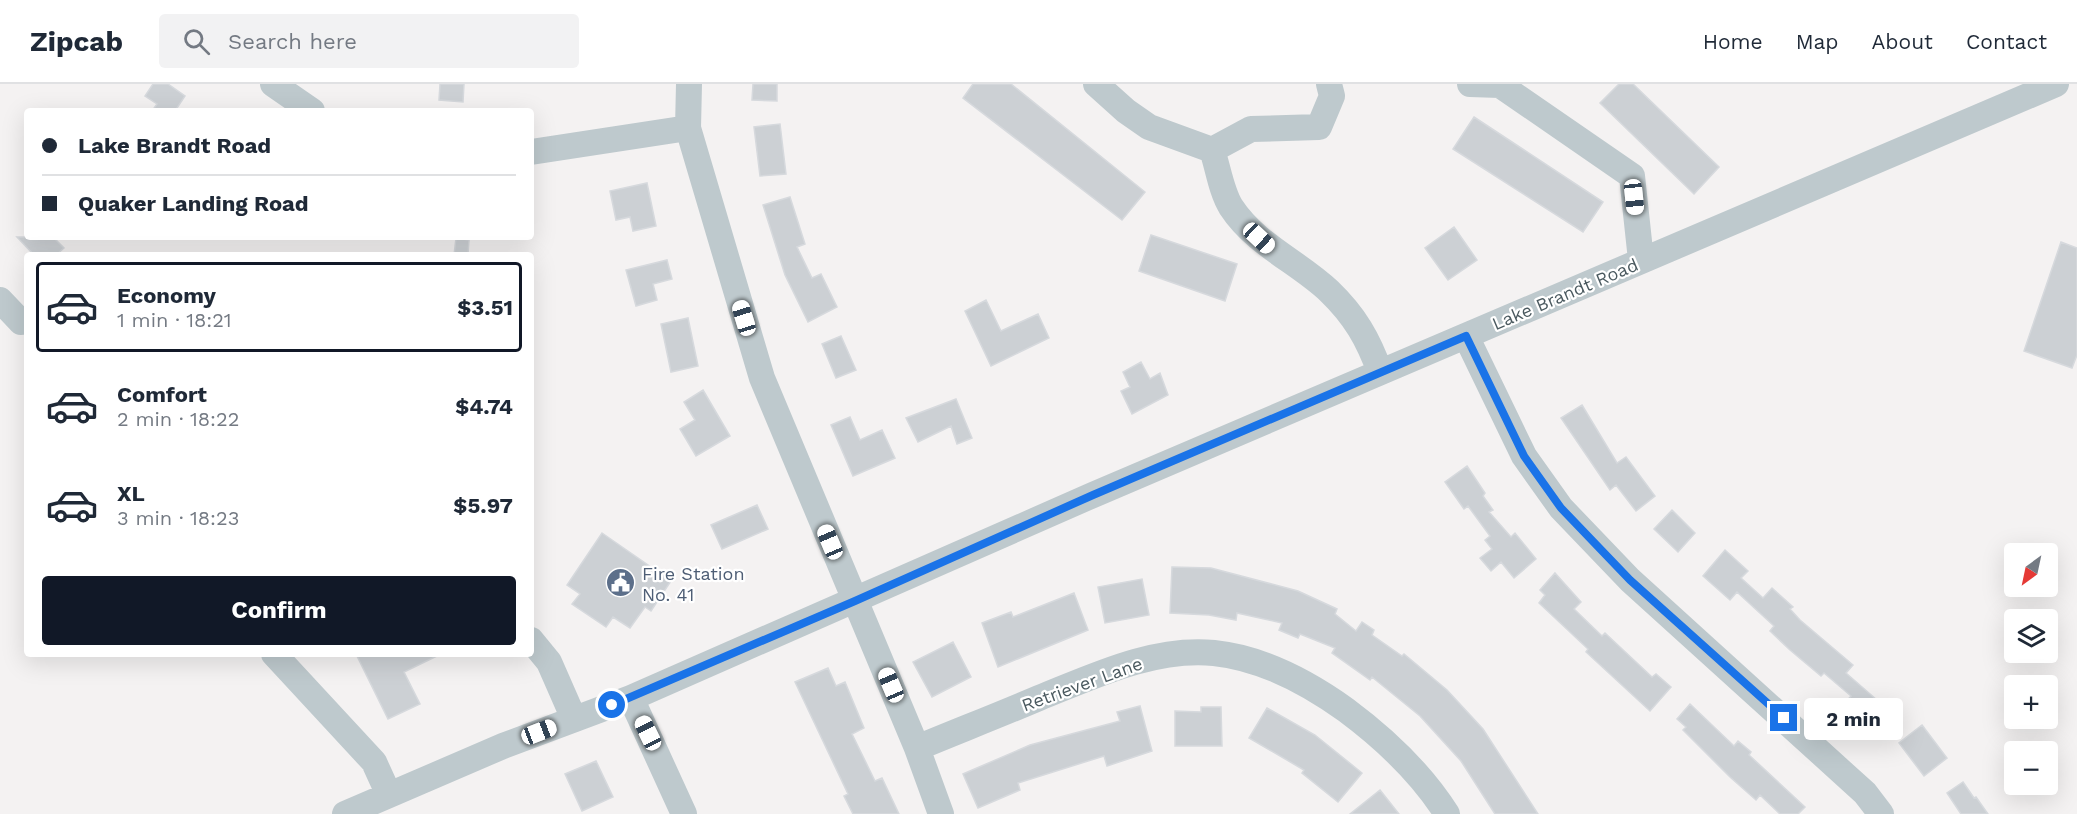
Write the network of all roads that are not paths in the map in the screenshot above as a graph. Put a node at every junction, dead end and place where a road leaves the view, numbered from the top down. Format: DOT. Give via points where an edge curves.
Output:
graph roads {
  1 [pos="273,84"];
  2 [pos="689,84"];
  3 [pos="1096,84"];
  4 [pos="1329,84"];
  5 [pos="1470,84"];
  6 [pos="2056,84"];
  7 [pos="308,108"];
  8 [pos="688,128"];
  9 [pos="1212,150"];
  10 [pos="534,152"];
  11 [pos="1641,260"];
  12 [pos="0,300"];
  13 [pos="21,322"];
  14 [pos="1466,336"];
  15 [pos="1380,372"];
  16 [pos="855,601"];
  17 [pos="534,644"];
  18 [pos="282,657"];
  19 [pos="632,698"];
  20 [pos="574,719"];
  21 [pos="917,748"];
  22 [pos="388,795"];
  23 [pos="345,814"];
  24 [pos="684,814"];
  25 [pos="941,814"];
  26 [pos="1447,814"];
  27 [pos="1881,814"];
  1 -- 7 [label="street"];
  2 -- 8 [label="street"];
  3 -- 9 [label="street" via="1149,127"];
  4 -- 9 [label="street" via="1332,96 1319,127 1251,129"];
  5 -- 11 [label="street" via="1500,86 1632,176"];
  6 -- 11 [label="street, Lake Brandt Road"];
  8 -- 10 [label="street"];
  8 -- 16 [label="street" via="762,378"];
  9 -- 15 [label="street" via="1230,205 1270,249 1328,290 1347,310 1367,338"];
  11 -- 14 [label="street, Lake Brandt Road"];
  12 -- 13 [label="street"];
  14 -- 15 [label="street, Lake Brandt Road"];
  14 -- 27 [label="street" via="1524,456 1561,508 1630,580 1865,793"];
  15 -- 16 [label="street, Lake Brandt Road"];
  16 -- 19 [label="street, Lake Brandt Road"];
  16 -- 21 [label="street"];
  17 -- 20 [label="street" via="549,662"];
  18 -- 22 [label="street" via="374,762"];
  19 -- 20 [label="street, Lake Brandt Road"];
  19 -- 24 [label="street"];
  20 -- 22 [label="street, Lake Brandt Road"];
  21 -- 25 [label="street"];
  21 -- 26 [label="street, Retriever Lane" via="1101,673 1161,655 1214,653 1261,663 1311,685 1361,721 1415,770"];
  22 -- 23 [label="street, Lake Brandt Road"];
}
